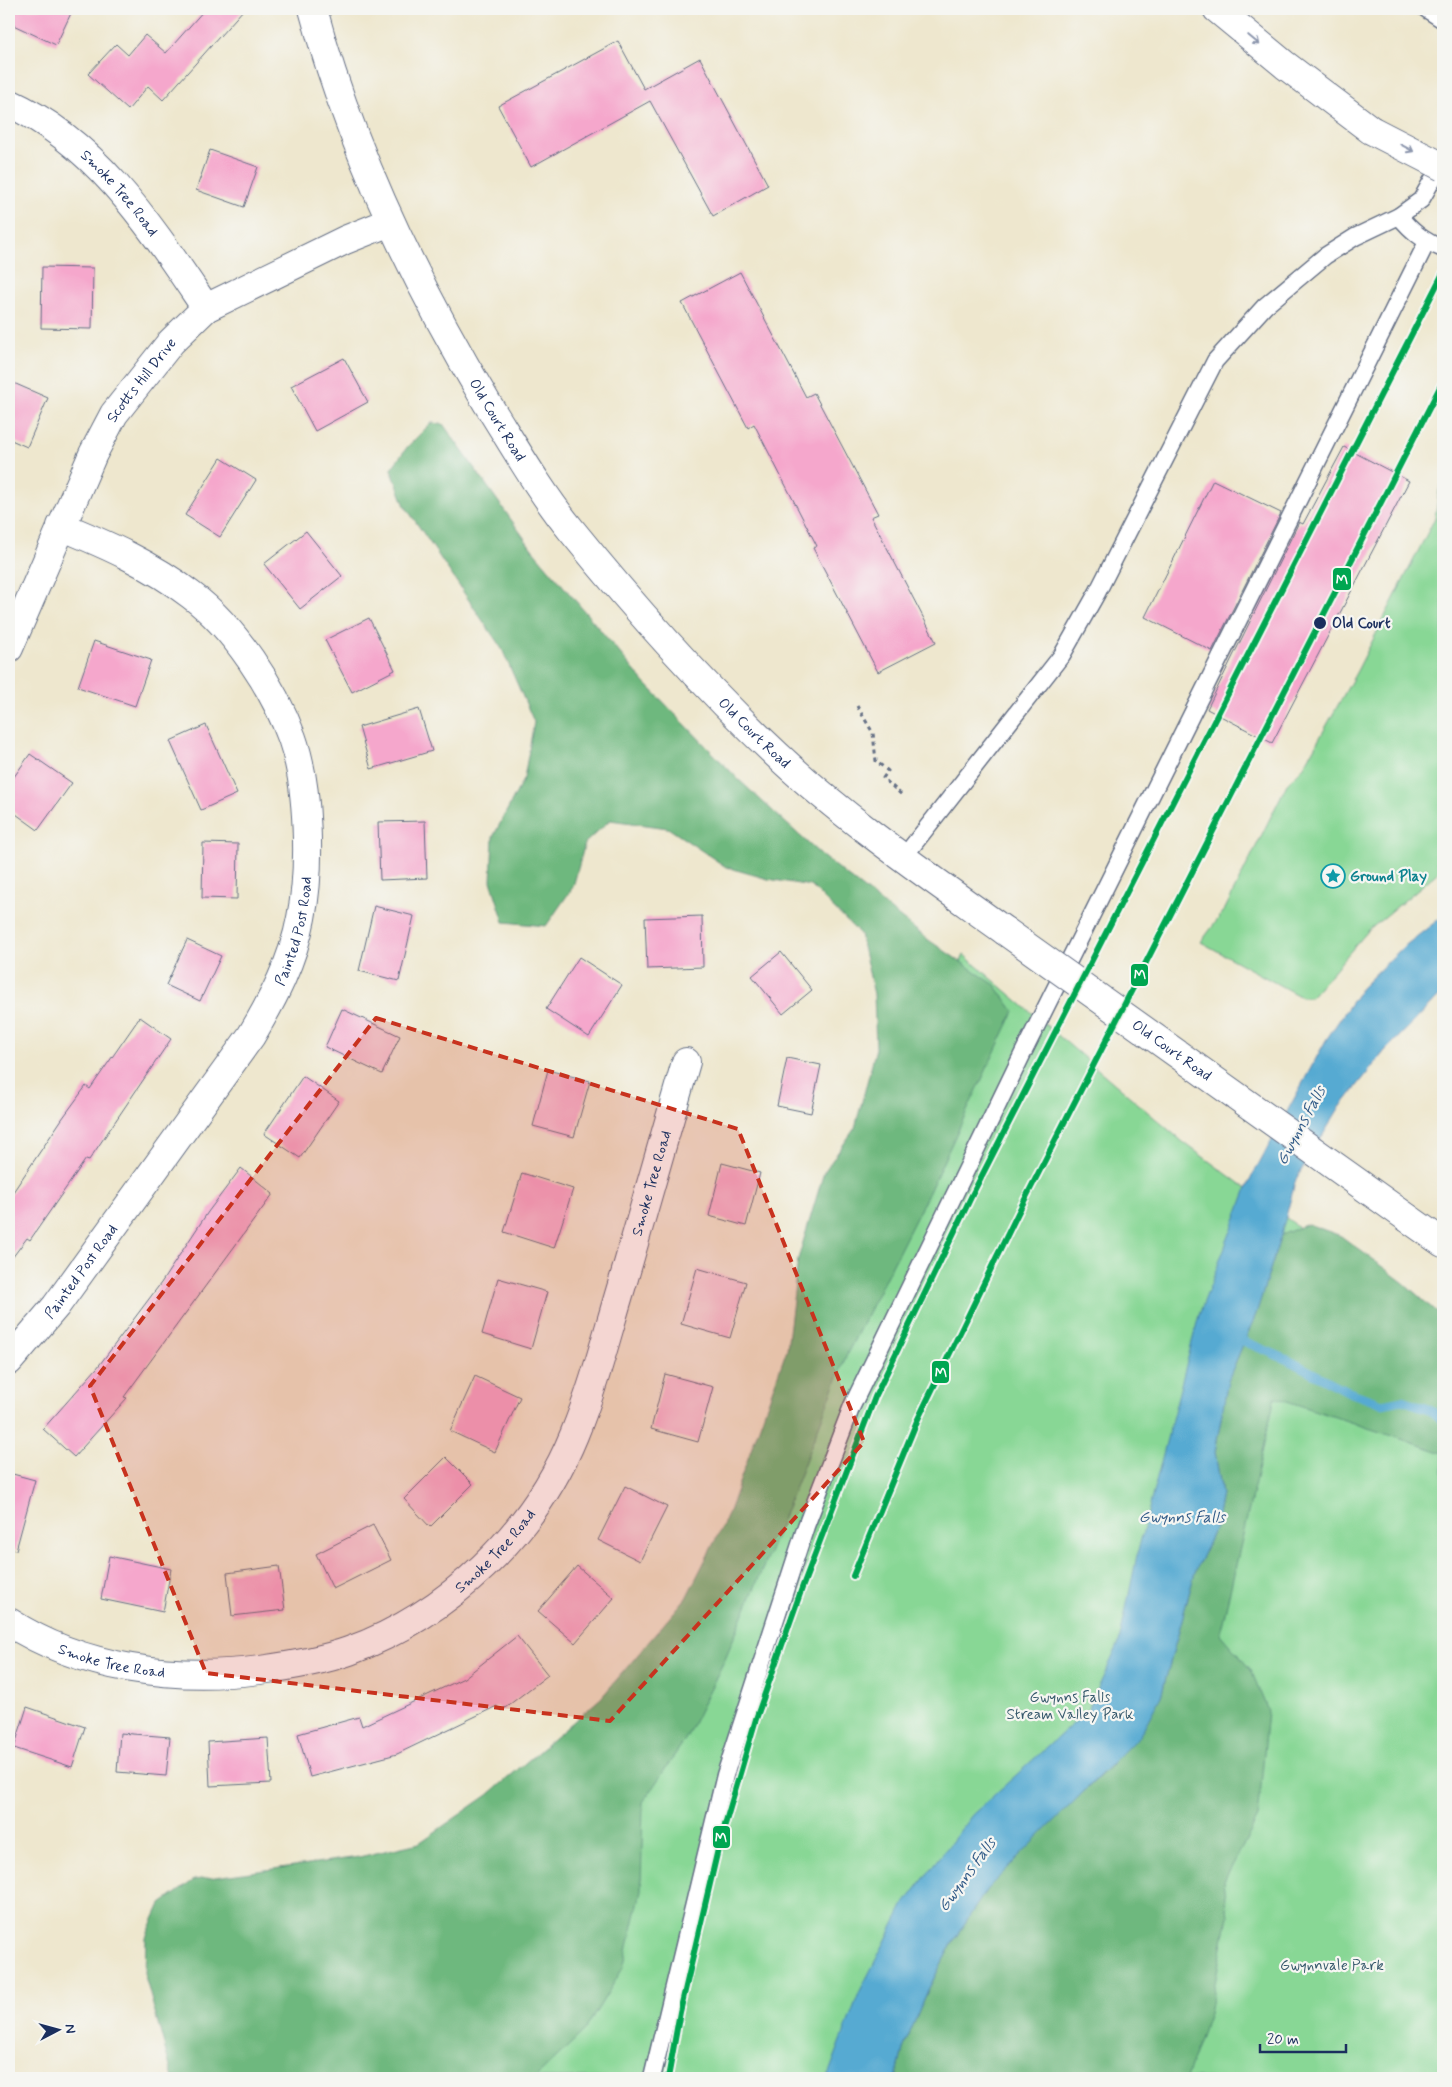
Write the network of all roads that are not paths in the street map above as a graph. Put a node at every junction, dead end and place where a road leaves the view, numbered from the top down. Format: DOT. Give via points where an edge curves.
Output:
graph roads {
  1 [pos="313,9"];
  2 [pos="1217,9"];
  3 [pos="1426,9"];
  4 [pos="1443,20"];
  5 [pos="9,103"];
  6 [pos="1443,161"];
  7 [pos="1443,167"];
  8 [pos="1399,216"];
  9 [pos="390,222"];
  10 [pos="1428,242"];
  11 [pos="1443,249"];
  12 [pos="206,308"];
  13 [pos="61,526"];
  14 [pos="9,648"];
  15 [pos="903,858"];
  16 [pos="686,1062"];
  17 [pos="1443,1243"];
  18 [pos="9,1361"];
  19 [pos="9,1622"];
  20 [pos="652,2078"];
  1 -- 9 [label="main road, Old Court Road" via="347,116"];
  2 -- 7 [label="main road, one-way, bridge" via="1371,130"];
  3 -- 4 [label="lane"];
  5 -- 12 [label="main road, Smoke Tree Road" via="36,115 78,147 118,187 160,240"];
  6 -- 8 [label="lane" via="1421,200"];
  8 -- 10 [label="lane" via="1411,231"];
  8 -- 15 [label="lane" via="1325,256 1265,306 1215,361 1062,655"];
  9 -- 12 [label="main road, Scotts Hill Drive" via="344,240"];
  9 -- 15 [label="main road, Old Court Road" via="446,333 510,441 570,529 693,671 770,748"];
  10 -- 11 [label="lane"];
  10 -- 20 [label="lane" via="1028,1044 852,1406 806,1526 726,1775"];
  12 -- 13 [label="main road, Scotts Hill Drive" via="171,342 114,414"];
  13 -- 14 [label="main road, Scotts Hill Drive"];
  13 -- 18 [label="main road, Painted Post Road" via="115,548 155,570 192,596 248,657 272,694 292,739 302,784 306,869 301,918 289,962 251,1036 56,1306"];
  15 -- 17 [label="main road, Old Court Road, bridge"];
  16 -- 19 [label="main road, Smoke Tree Road" via="595,1377 573,1437 540,1499 496,1554 450,1596 396,1629 348,1651 293,1665 229,1674 176,1674 121,1666 67,1650"];
}
